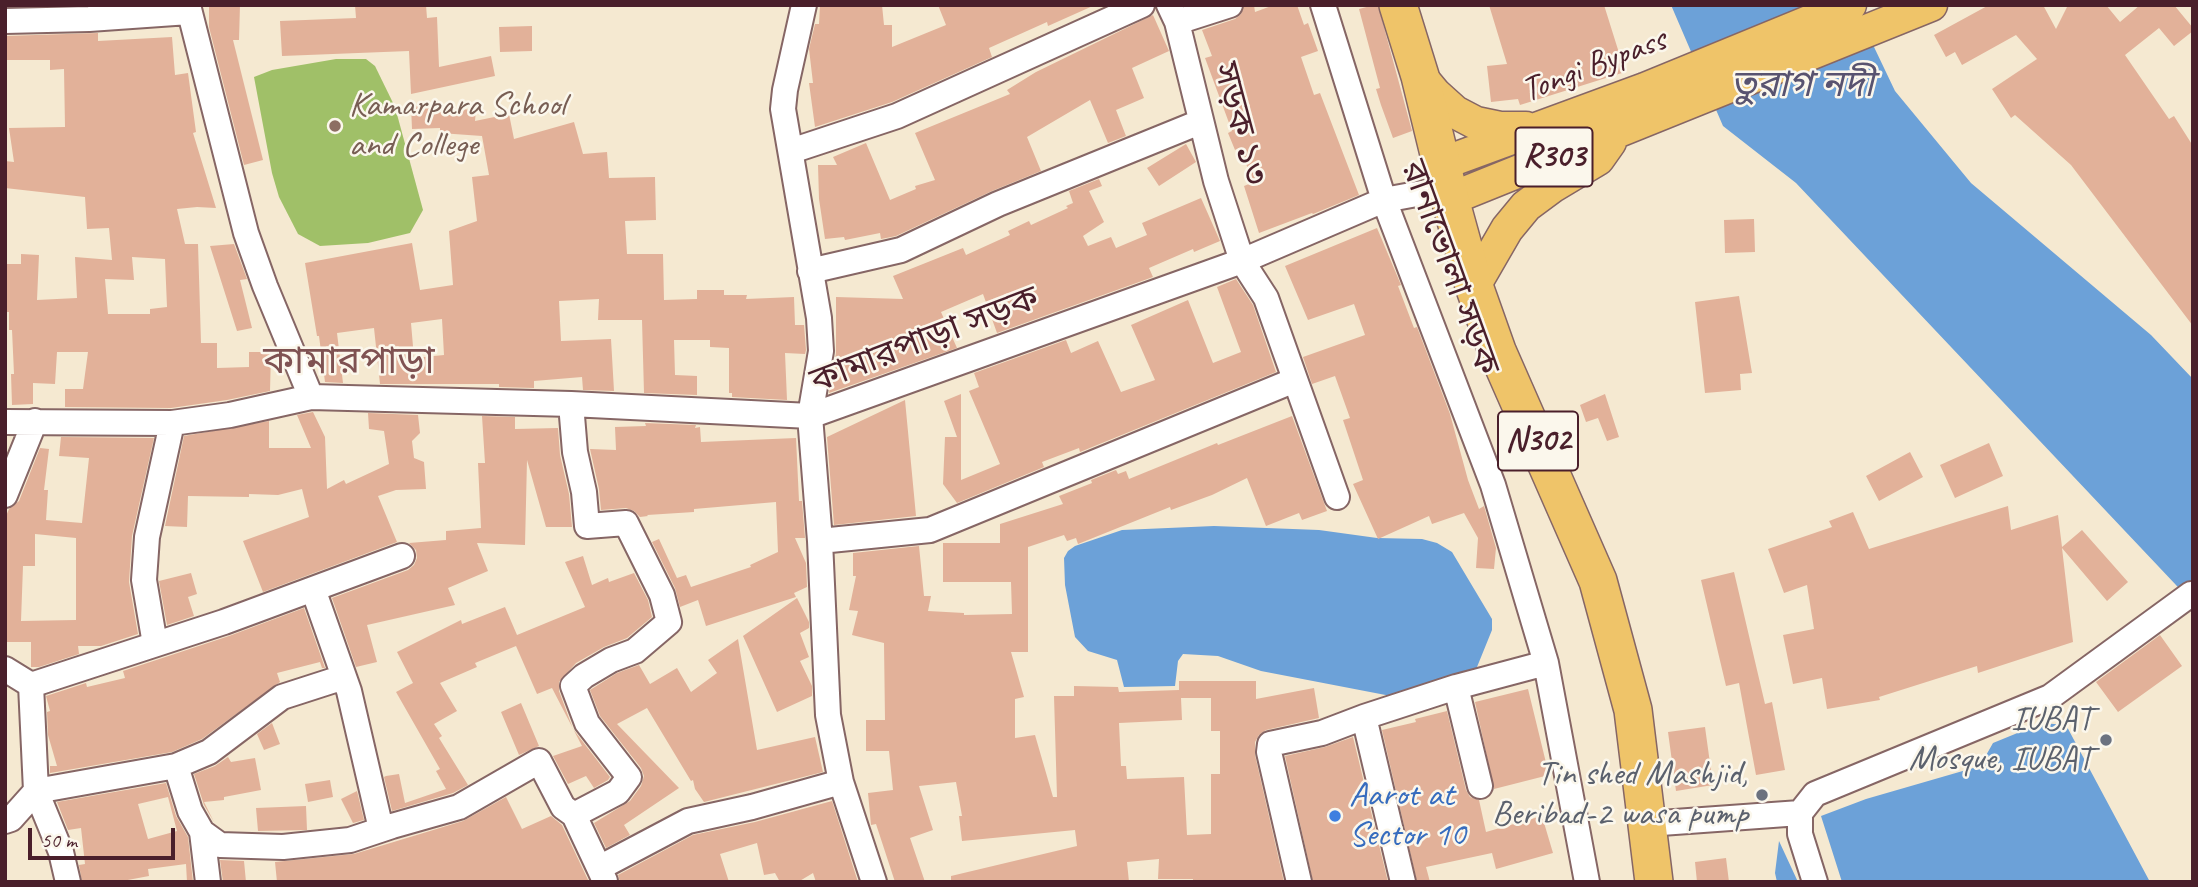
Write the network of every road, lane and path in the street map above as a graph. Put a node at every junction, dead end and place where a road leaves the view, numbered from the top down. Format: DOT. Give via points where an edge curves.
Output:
graph roads {
  1 [pos="804,5"];
  2 [pos="1142,5"];
  3 [pos="1230,5"];
  4 [pos="1323,5"];
  5 [pos="1398,5"];
  6 [pos="1850,5"];
  7 [pos="1929,6"];
  8 [pos="188,9"];
  9 [pos="1173,14"];
  10 [pos="5,21"];
  11 [pos="1420,76"];
  12 [pos="1652,101"];
  13 [pos="1200,122"];
  14 [pos="1540,128"];
  15 [pos="1616,132"];
  16 [pos="791,151"];
  17 [pos="1449,183"];
  18 [pos="1384,200"];
  19 [pos="1242,261"];
  20 [pos="810,271"];
  21 [pos="1475,286"];
  22 [pos="1295,380"];
  23 [pos="311,397"];
  24 [pos="571,404"];
  25 [pos="810,416"];
  26 [pos="35,421"];
  27 [pos="5,422"];
  28 [pos="172,423"];
  29 [pos="5,495"];
  30 [pos="1337,497"];
  31 [pos="820,541"];
  32 [pos="402,556"];
  33 [pos="313,589"];
  34 [pos="2191,594"];
  35 [pos="155,644"];
  36 [pos="1546,663"];
  37 [pos="5,669"];
  38 [pos="344,677"];
  39 [pos="31,685"];
  40 [pos="1456,687"];
  41 [pos="1364,717"];
  42 [pos="176,766"];
  43 [pos="841,782"];
  44 [pos="1479,786"];
  45 [pos="36,791"];
  46 [pos="1800,813"];
  47 [pos="574,815"];
  48 [pos="5,821"];
  49 [pos="1647,824"];
  50 [pos="381,830"];
  51 [pos="202,832"];
  52 [pos="602,875"];
  53 [pos="68,882"];
  54 [pos="208,882"];
  55 [pos="874,882"];
  56 [pos="1299,882"];
  57 [pos="1403,882"];
  58 [pos="1587,882"];
  59 [pos="1654,882"];
  60 [pos="1815,882"];
  1 -- 16 [label="street" via="783,109"];
  2 -- 16 [label="street" via="897,117"];
  3 -- 9 [label="street"];
  4 -- 18 [label="street, রানাভোলা সড়ক"];
  5 -- 11 [label="highway, N302"];
  6 -- 12 [label="main road, Tongi Bypass / R303"];
  7 -- 12 [label="main road, R303"];
  8 -- 10 [label="street" via="89,19"];
  8 -- 23 [label="street" via="246,233"];
  9 -- 13 [label="street, সড়ক ১৩"];
  11 -- 14 [label="main road" via="1455,112 1476,123"];
  11 -- 17 [label="highway, N302"];
  12 -- 14 [label="main road, Tongi Bypass / R303"];
  12 -- 15 [label="main road, R303"];
  13 -- 19 [label="street, সড়ক ১৩"];
  13 -- 20 [label="street" via="998,204 901,250"];
  14 -- 17 [label="main road, Tongi Bypass / R303"];
  15 -- 17 [label="main road, R303"];
  15 -- 21 [label="main road" via="1598,159 1526,206 1507,229"];
  16 -- 20 [label="street"];
  17 -- 18 [label="street, কামারপাড়া সড়ক"];
  17 -- 21 [label="highway, N302"];
  18 -- 19 [label="street, কামারপাড়া সড়ক"];
  18 -- 36 [label="street, রানাভোলা সড়ক" via="1493,485"];
  19 -- 22 [label="street, সড়ক ১৩" via="1266,298"];
  19 -- 25 [label="street, কামারপাড়া সড়ক"];
  20 -- 25 [label="street" via="821,351"];
  21 -- 49 [label="highway, N302" via="1497,351 1598,581 1633,710"];
  22 -- 30 [label="street, সড়ক ১৩"];
  22 -- 31 [label="street" via="930,530"];
  23 -- 24 [label="street"];
  23 -- 28 [label="street"];
  24 -- 25 [label="street"];
  24 -- 47 [label="street" via="587,526 626,523 662,595 669,622 635,651 611,660 573,686 587,723 629,777 618,792"];
  25 -- 31 [label="street, কামারপাড়া সড়ক"];
  26 -- 27 [label="street"];
  26 -- 28 [label="street"];
  26 -- 29 [label="street"];
  28 -- 35 [label="street" via="147,537 144,580"];
  31 -- 43 [label="street, কামারপাড়া সড়ক" via="828,715"];
  32 -- 33 [label="street"];
  33 -- 35 [label="street"];
  33 -- 38 [label="street"];
  34 -- 46 [label="street" via="2050,697 1815,794"];
  35 -- 39 [label="street"];
  36 -- 40 [label="street"];
  36 -- 58 [label="street, রানাভোলা সড়ক"];
  37 -- 39 [label="street"];
  38 -- 42 [label="street" via="282,697 209,752"];
  38 -- 50 [label="street"];
  39 -- 45 [label="street"];
  40 -- 41 [label="street"];
  40 -- 44 [label="street"];
  41 -- 56 [label="street" via="1322,733 1270,744"];
  41 -- 57 [label="street"];
  42 -- 45 [label="street"];
  42 -- 51 [label="street"];
  43 -- 52 [label="street" via="688,821"];
  43 -- 55 [label="street, কামারপাড়া সড়ক"];
  45 -- 48 [label="street"];
  45 -- 53 [label="street"];
  46 -- 49 [label="street"];
  46 -- 60 [label="street" via="1800,834"];
  47 -- 50 [label="street" via="563,807 539,761 459,807"];
  47 -- 52 [label="street"];
  49 -- 59 [label="highway, N302"];
  50 -- 51 [label="street" via="349,841 283,847 220,845"];
  51 -- 54 [label="street"];
}
